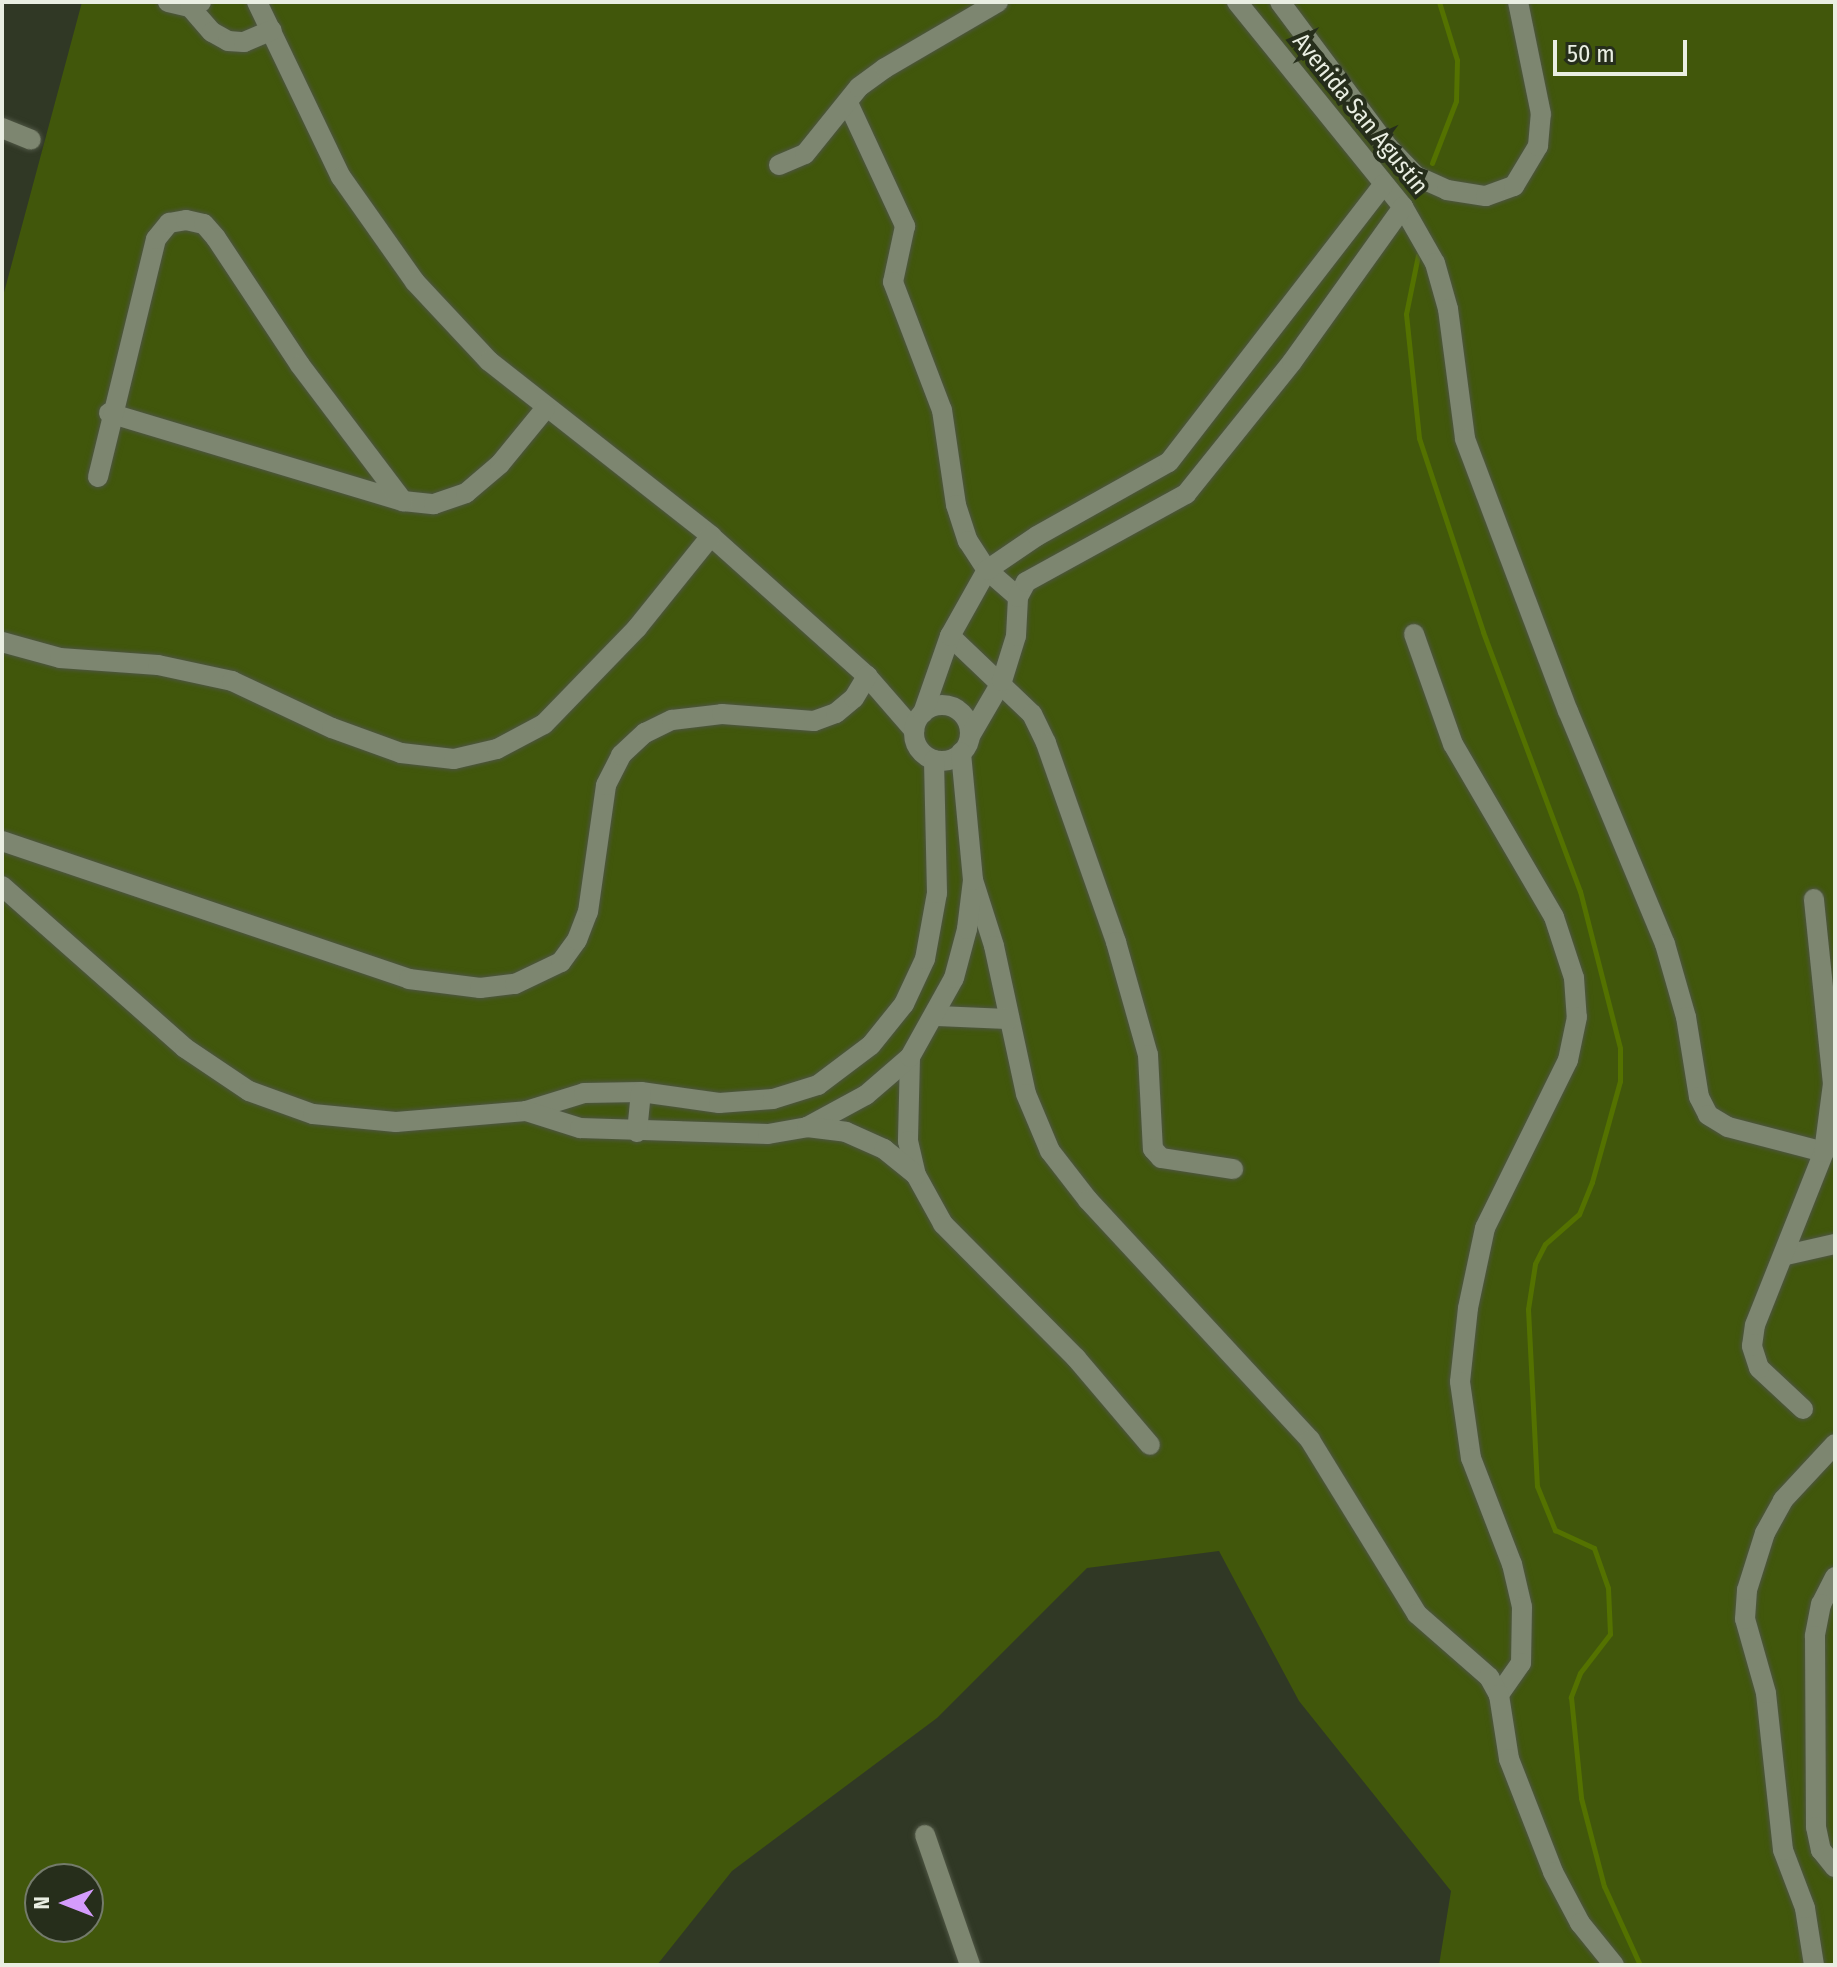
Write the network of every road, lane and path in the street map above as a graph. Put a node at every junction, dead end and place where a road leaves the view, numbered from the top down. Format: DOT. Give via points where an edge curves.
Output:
graph roads {
  1 [pos="168,2"];
  2 [pos="257,2"];
  3 [pos="998,2"];
  4 [pos="1237,2"];
  5 [pos="1280,2"];
  6 [pos="1518,2"];
  7 [pos="196,5"];
  8 [pos="272,30"];
  9 [pos="848,103"];
  10 [pos="2,128"];
  11 [pos="31,140"];
  12 [pos="779,165"];
  13 [pos="1384,184"];
  14 [pos="1403,207"];
  15 [pos="1263,344"];
  16 [pos="1292,362"];
  17 [pos="545,409"];
  18 [pos="109,413"];
  19 [pos="98,477"];
  20 [pos="1131,488"];
  21 [pos="403,501"];
  22 [pos="1148,518"];
  23 [pos="711,536"];
  24 [pos="987,570"];
  25 [pos="1018,597"];
  26 [pos="1414,634"];
  27 [pos="950,636"];
  28 [pos="2,642"];
  29 [pos="867,676"];
  30 [pos="1002,681"];
  31 [pos="918,721"];
  32 [pos="965,744"];
  33 [pos="934,760"];
  34 [pos="2,841"];
  35 [pos="973,880"];
  36 [pos="2,886"];
  37 [pos="1814,899"];
  38 [pos="936,1016"];
  39 [pos="1009,1019"];
  40 [pos="910,1057"];
  41 [pos="641,1092"];
  42 [pos="719,1103"];
  43 [pos="526,1111"];
  44 [pos="807,1127"];
  45 [pos="637,1132"];
  46 [pos="717,1136"];
  47 [pos="1824,1152"];
  48 [pos="1233,1169"];
  49 [pos="916,1175"];
  50 [pos="1835,1244"];
  51 [pos="1786,1255"];
  52 [pos="1803,1409"];
  53 [pos="1835,1444"];
  54 [pos="1150,1445"];
  55 [pos="1835,1577"];
  56 [pos="1499,1695"];
  57 [pos="925,1835"];
  58 [pos="1835,1867"];
  59 [pos="970,1965"];
  60 [pos="1614,1965"];
  61 [pos="1814,1965"];
  1 -- 7 [label="street"];
  2 -- 8 [label="street"];
  3 -- 9 [label="street" via="885,68"];
  4 -- 13 [label="street, Avenida San Agustín"];
  5 -- 6 [label="street" via="1388,147 1416,176 1447,190 1486,196 1514,186 1538,146 1541,114"];
  7 -- 8 [label="street" via="212,32 228,41 244,42"];
  8 -- 17 [label="street" via="341,177 415,282 489,361"];
  9 -- 12 [label="street" via="805,154"];
  9 -- 24 [label="street" via="905,226 894,266 896,298 942,410 956,505 968,541"];
  10 -- 11 [label="street"];
  13 -- 14 [label="street, Avenida San Agustín"];
  13 -- 15 [label="street"];
  14 -- 16 [label="street"];
  14 -- 47 [label="street, Avenida San Agustín" via="1435,263 1448,309 1457,398 1470,453 1665,944 1686,1017 1699,1097 1708,1115 1728,1127"];
  15 -- 16 [label="street"];
  15 -- 20 [label="street" via="1169,462"];
  16 -- 22 [label="street" via="1186,494"];
  17 -- 21 [label="street" via="500,464 466,493 434,504"];
  17 -- 23 [label="street"];
  18 -- 19 [label="street"];
  18 -- 21 [label="street"];
  18 -- 21 [label="street" via="156,239 169,223 204,224"];
  20 -- 22 [label="street" via="1134,507"];
  20 -- 24 [label="street" via="1037,536"];
  22 -- 25 [label="street" via="1039,571"];
  23 -- 28 [label="street" via="637,628 544,724 497,749 454,759 387,748 232,681 158,665 60,658"];
  23 -- 29 [label="street"];
  24 -- 25 [label="street"];
  24 -- 27 [label="street"];
  25 -- 30 [label="street" via="1016,636"];
  26 -- 56 [label="street" via="1453,744 1554,917 1574,978 1577,1017 1568,1060 1485,1228 1460,1382 1471,1458 1512,1564 1522,1607 1521,1663"];
  27 -- 30 [label="street"];
  27 -- 31 [label="street"];
  29 -- 31 [label="street"];
  29 -- 34 [label="street" via="845,706 814,721 722,714 684,718 637,740 621,755 606,785 588,912 577,940 552,968 515,984 480,988 409,979"];
  30 -- 32 [label="street"];
  30 -- 48 [label="street" via="1032,714 1046,743 1116,942 1148,1055 1153,1149 1161,1158"];
  31 -- 32 [label="street" via="950,706 965,717"];
  31 -- 33 [label="street" via="919,748"];
  32 -- 33 [label="street"];
  32 -- 35 [label="street"];
  33 -- 42 [label="street" via="937,893 925,959 904,1004 871,1045 818,1085 773,1099"];
  35 -- 38 [label="street" via="964,941"];
  35 -- 39 [label="street"];
  36 -- 43 [label="street" via="185,1048 249,1091 313,1114 396,1122"];
  37 -- 47 [label="street" via="1833,1084"];
  38 -- 39 [label="street"];
  38 -- 40 [label="street"];
  39 -- 56 [label="street" via="1026,1094 1050,1151 1088,1200 1310,1440 1417,1614 1489,1677"];
  40 -- 44 [label="street" via="866,1095"];
  40 -- 49 [label="street" via="905,1105"];
  41 -- 42 [label="street"];
  41 -- 43 [label="street" via="584,1093"];
  41 -- 45 [label="street"];
  42 -- 46 [label="street"];
  43 -- 45 [label="street" via="580,1128"];
  44 -- 46 [label="street"];
  44 -- 49 [label="street" via="884,1149"];
  45 -- 46 [label="street"];
  47 -- 51 [label="street"];
  49 -- 54 [label="street" via="943,1224 1076,1358"];
  50 -- 51 [label="street"];
  51 -- 52 [label="street" via="1755,1325 1752,1346 1759,1368"];
  53 -- 61 [label="street" via="1783,1500 1765,1533 1747,1590 1745,1619 1766,1693 1783,1850 1805,1908"];
  55 -- 58 [label="street" via="1821,1604 1815,1668 1816,1827 1821,1850"];
  56 -- 60 [label="street" via="1509,1759 1553,1872 1580,1923"];
  57 -- 59 [label="street"];
}
